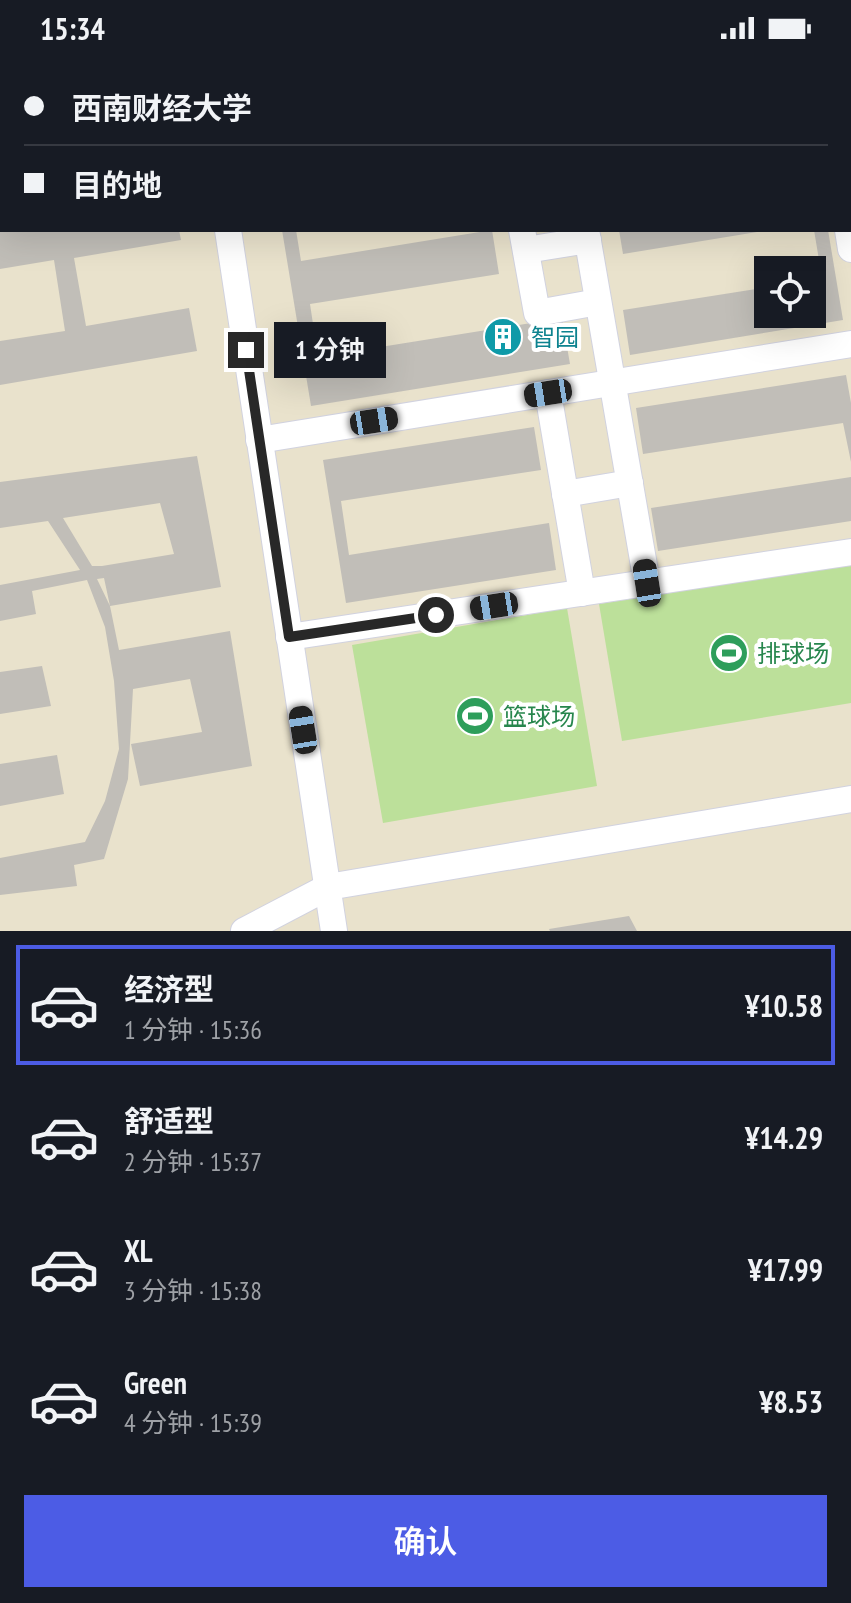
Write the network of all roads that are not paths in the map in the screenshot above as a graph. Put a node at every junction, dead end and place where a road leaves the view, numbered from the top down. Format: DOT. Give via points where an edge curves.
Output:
graph roads {
  1 [pos="228,232"];
  2 [pos="587,235"];
  3 [pos="524,240"];
  4 [pos="598,302"];
  5 [pos="851,344"];
  6 [pos="612,383"];
  7 [pos="548,393"];
  8 [pos="259,440"];
  9 [pos="630,483"];
  10 [pos="565,494"];
  11 [pos="851,552"];
  12 [pos="647,583"];
  13 [pos="582,593"];
  14 [pos="289,637"];
  15 [pos="851,799"];
  16 [pos="328,887"];
  17 [pos="244,931"];
  18 [pos="334,931"];
  1 -- 8 [label="street"];
  2 -- 3 [label="street"];
  2 -- 4 [label="street"];
  3 -- 4 [label="street" via="537,313"];
  4 -- 6 [label="street"];
  5 -- 6 [label="street"];
  6 -- 7 [label="street"];
  6 -- 9 [label="street"];
  7 -- 8 [label="street"];
  7 -- 10 [label="street"];
  8 -- 14 [label="street"];
  9 -- 10 [label="street"];
  9 -- 12 [label="street"];
  10 -- 13 [label="street"];
  11 -- 12 [label="street"];
  12 -- 13 [label="street"];
  13 -- 14 [label="street"];
  14 -- 16 [label="street"];
  15 -- 16 [label="street"];
  16 -- 17 [label="street"];
  16 -- 18 [label="street"];
}
